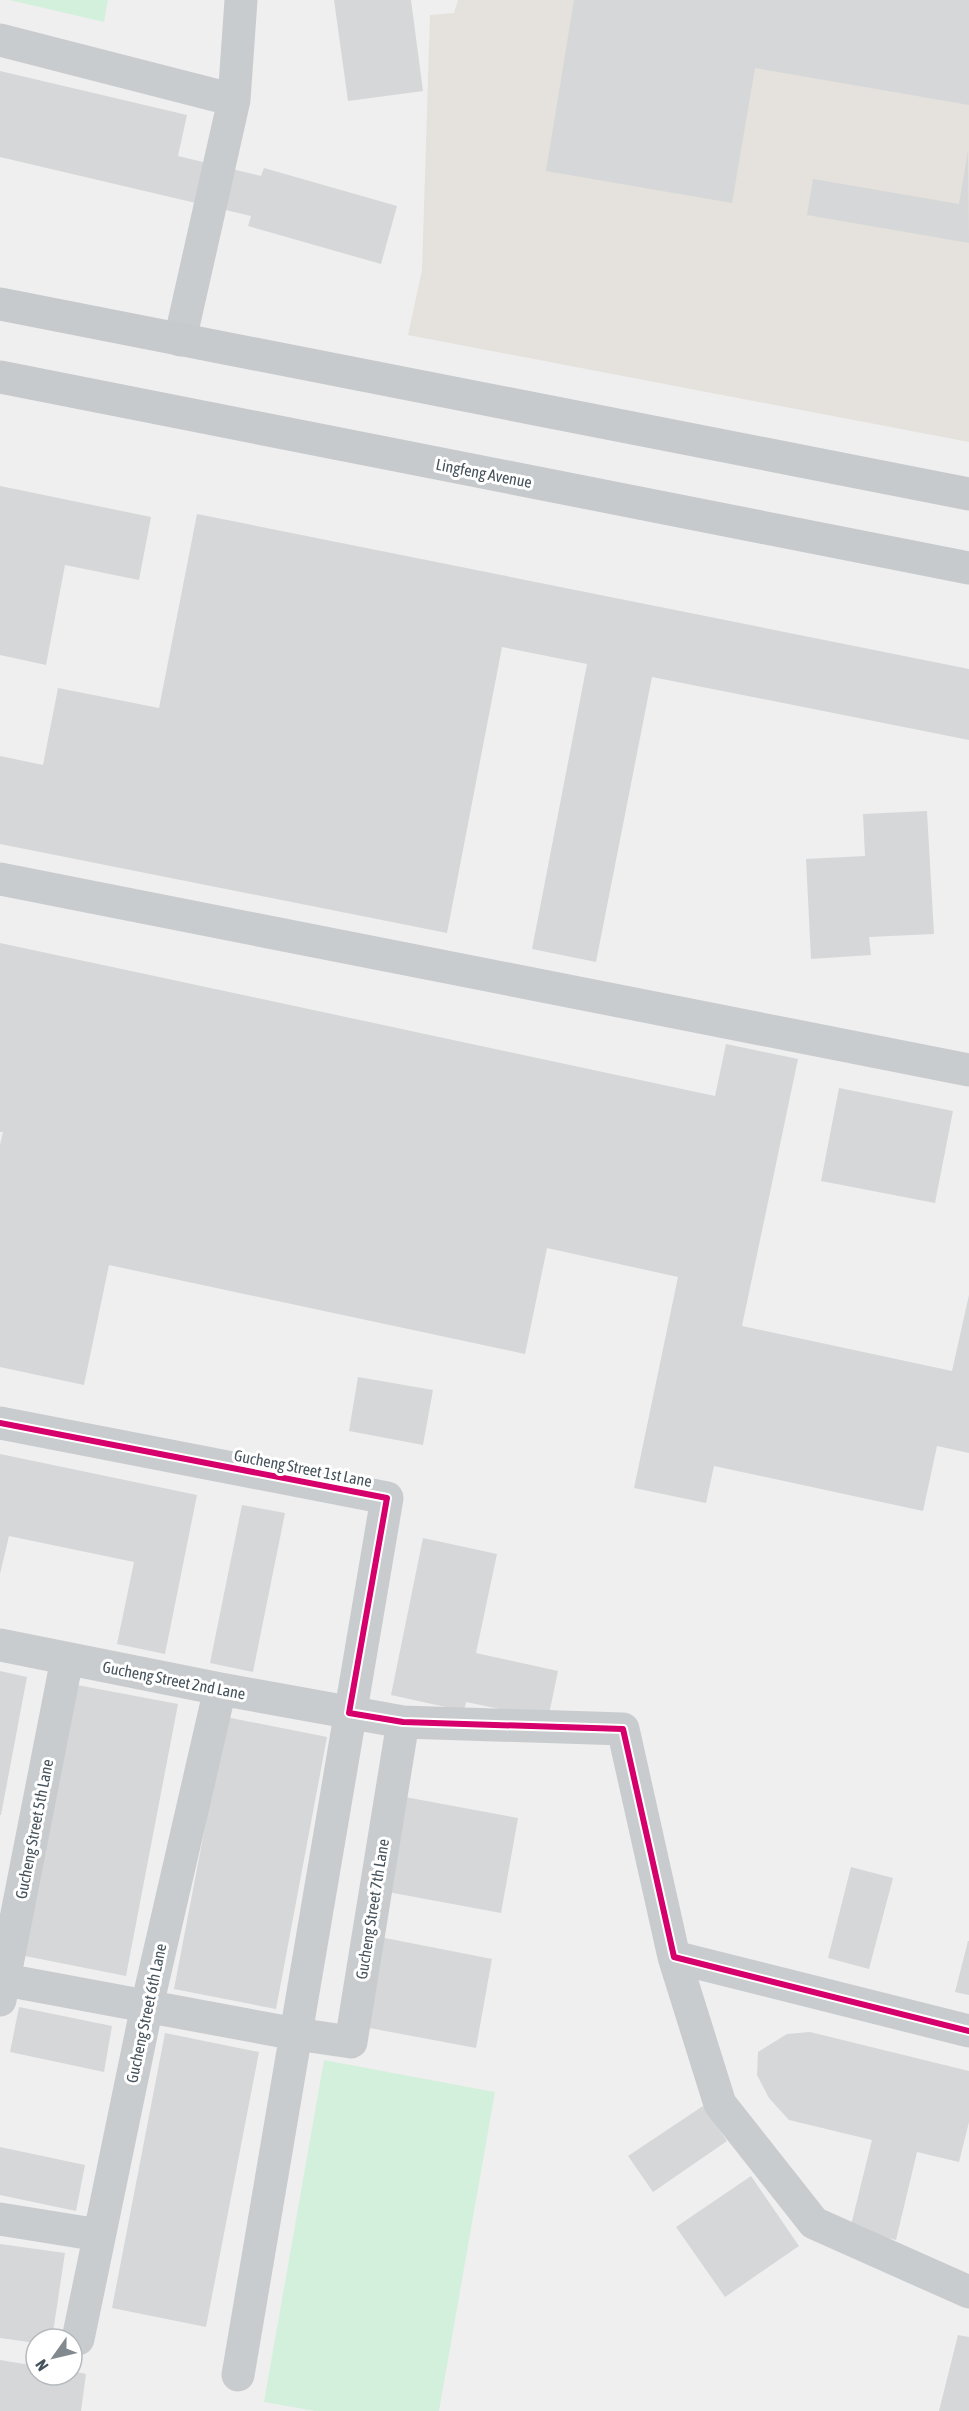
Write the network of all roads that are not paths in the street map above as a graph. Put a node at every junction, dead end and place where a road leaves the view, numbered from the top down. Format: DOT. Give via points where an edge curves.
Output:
graph roads {
  1 [pos="241,0"];
  2 [pos="0,40"];
  3 [pos="234,100"];
  4 [pos="0,304"];
  5 [pos="180,340"];
  6 [pos="0,377"];
  7 [pos="969,494"];
  8 [pos="969,568"];
  9 [pos="0,879"];
  10 [pos="969,1070"];
  11 [pos="0,1423"];
  12 [pos="0,1645"];
  13 [pos="67,1659"];
  14 [pos="220,1689"];
  15 [pos="349,1713"];
  16 [pos="403,1722"];
  17 [pos="674,1957"];
  18 [pos="1,1986"];
  19 [pos="147,2006"];
  20 [pos="969,2031"];
  21 [pos="296,2034"];
  22 [pos="0,2219"];
  23 [pos="99,2235"];
  24 [pos="969,2292"];
  25 [pos="80,2327"];
  26 [pos="238,2375"];
  1 -- 3 [label="street"];
  2 -- 3 [label="street"];
  3 -- 5 [label="street"];
  4 -- 5 [label="main road"];
  5 -- 7 [label="main road"];
  6 -- 8 [label="main road, Lingfeng Avenue"];
  9 -- 10 [label="street"];
  11 -- 15 [label="street, Gucheng Street 1st Lane" via="387,1498"];
  12 -- 13 [label="street, Gucheng Street 2nd Lane"];
  13 -- 14 [label="street, Gucheng Street 2nd Lane"];
  13 -- 18 [label="street, Gucheng Street 5th Lane"];
  14 -- 15 [label="street, Gucheng Street 2nd Lane"];
  14 -- 19 [label="street, Gucheng Street 6th Lane"];
  15 -- 16 [label="street, Gucheng Street 2nd Lane"];
  15 -- 21 [label="street"];
  16 -- 17 [label="street, Gucheng Street 2nd Lane" via="623,1729"];
  16 -- 21 [label="street, Gucheng Street 7th Lane" via="351,2042"];
  17 -- 20 [label="street"];
  17 -- 24 [label="street" via="720,2104 814,2223"];
  18 -- 19 [label="street"];
  19 -- 21 [label="street"];
  19 -- 23 [label="street, Gucheng Street 6th Lane"];
  21 -- 26 [label="street"];
  22 -- 23 [label="street"];
  23 -- 25 [label="street, Gucheng Street 6th Lane"];
}
